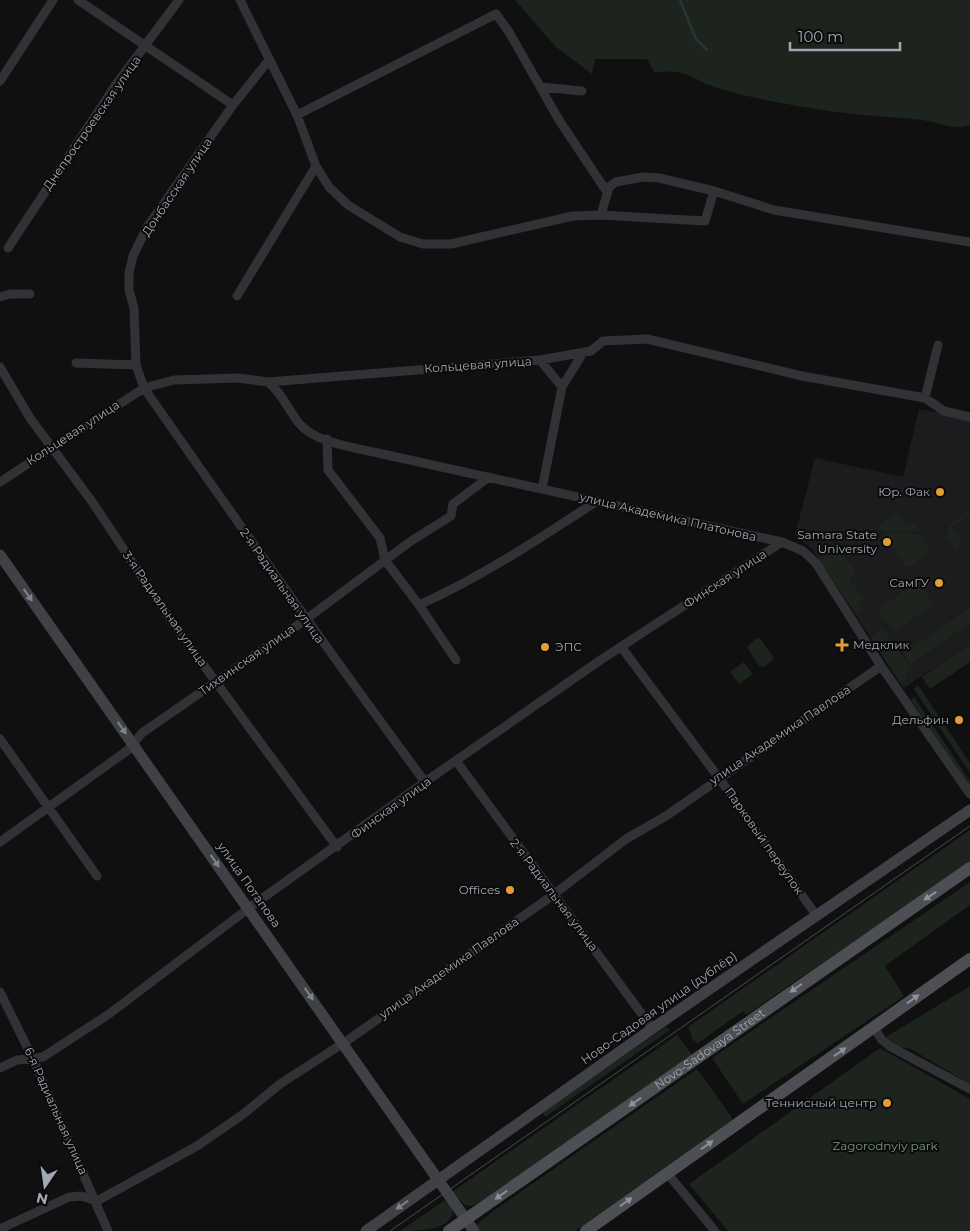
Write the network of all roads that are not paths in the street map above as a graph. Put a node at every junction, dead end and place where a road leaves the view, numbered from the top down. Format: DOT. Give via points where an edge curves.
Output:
graph roads {
  1 [pos="53,0"];
  2 [pos="78,0"];
  3 [pos="180,0"];
  4 [pos="240,0"];
  5 [pos="146,46"];
  6 [pos="269,60"];
  7 [pos="0,81"];
  8 [pos="541,87"];
  9 [pos="582,92"];
  10 [pos="233,105"];
  11 [pos="298,115"];
  12 [pos="316,166"];
  13 [pos="714,191"];
  14 [pos="607,192"];
  15 [pos="602,215"];
  16 [pos="970,242"];
  17 [pos="8,248"];
  18 [pos="30,294"];
  19 [pos="237,296"];
  20 [pos="0,297"];
  21 [pos="938,345"];
  22 [pos="583,353"];
  23 [pos="540,360"];
  24 [pos="76,363"];
  25 [pos="136,366"];
  26 [pos="0,367"];
  27 [pos="268,382"];
  28 [pos="562,387"];
  29 [pos="144,388"];
  30 [pos="925,398"];
  31 [pos="970,417"];
  32 [pos="327,439"];
  33 [pos="52,446"];
  34 [pos="489,477"];
  35 [pos="0,482"];
  36 [pos="542,489"];
  37 [pos="598,501"];
  38 [pos="782,542"];
  39 [pos="0,555"];
  40 [pos="385,560"];
  41 [pos="420,605"];
  42 [pos="305,620"];
  43 [pos="622,648"];
  44 [pos="456,660"];
  45 [pos="881,666"];
  46 [pos="217,681"];
  47 [pos="0,739"];
  48 [pos="132,743"];
  49 [pos="457,762"];
  50 [pos="720,778"];
  51 [pos="424,782"];
  52 [pos="970,794"];
  53 [pos="49,807"];
  54 [pos="970,810"];
  55 [pos="0,842"];
  56 [pos="337,846"];
  57 [pos="970,868"];
  58 [pos="97,876"];
  59 [pos="553,895"];
  60 [pos="249,908"];
  61 [pos="816,915"];
  62 [pos="970,959"];
  63 [pos="0,992"];
  64 [pos="652,1028"];
  65 [pos="874,1028"];
  66 [pos="344,1043"];
  67 [pos="33,1059"];
  68 [pos="0,1068"];
  69 [pos="970,1089"];
  70 [pos="667,1173"];
  71 [pos="439,1179"];
  72 [pos="97,1201"];
  73 [pos="466,1220"];
  74 [pos="0,1229"];
  75 [pos="108,1231"];
  76 [pos="366,1231"];
  77 [pos="449,1231"];
  78 [pos="474,1231"];
  79 [pos="586,1231"];
  80 [pos="715,1231"];
  1 -- 7 [label="street"];
  2 -- 5 [label="street"];
  3 -- 5 [label="street, Днепростроевская улица"];
  4 -- 6 [label="street"];
  5 -- 10 [label="street"];
  5 -- 17 [label="street, Днепростроевская улица" via="117,83"];
  6 -- 10 [label="street, Донбасская улица"];
  6 -- 11 [label="street"];
  8 -- 9 [label="street"];
  8 -- 11 [label="street" via="496,14"];
  8 -- 14 [label="street"];
  10 -- 25 [label="street, Донбасская улица" via="147,227 133,256 129,290 134,308"];
  11 -- 12 [label="street"];
  12 -- 15 [label="street" via="329,187 348,205 400,237 423,244 451,244 573,216"];
  12 -- 19 [label="street"];
  13 -- 14 [label="street" via="642,177 616,182"];
  13 -- 15 [label="street" via="705,221"];
  13 -- 16 [label="street" via="774,210"];
  14 -- 15 [label="street"];
  18 -- 20 [label="street"];
  21 -- 30 [label="street"];
  22 -- 23 [label="street, Кольцевая улица"];
  22 -- 28 [label="street"];
  22 -- 30 [label="street, Кольцевая улица" via="603,341 647,340 802,376"];
  23 -- 27 [label="street, Кольцевая улица"];
  23 -- 28 [label="street"];
  24 -- 25 [label="street"];
  25 -- 29 [label="street, Донбасская улица"];
  26 -- 33 [label="street, 3-я Радиальная улица" via="30,418"];
  27 -- 29 [label="street, Кольцевая улица" via="238,378 174,380"];
  27 -- 32 [label="street, улица Академика Платонова" via="278,390 303,427"];
  28 -- 36 [label="street"];
  29 -- 33 [label="street, Кольцевая улица"];
  29 -- 42 [label="street, 2-я Радиальная улица"];
  30 -- 31 [label="street, Кольцевая улица" via="944,411"];
  32 -- 34 [label="street, улица Академика Платонова"];
  32 -- 40 [label="street" via="328,470 380,538"];
  33 -- 35 [label="street, Кольцевая улица"];
  33 -- 46 [label="street, 3-я Радиальная улица" via="172,622"];
  34 -- 36 [label="street, улица Академика Платонова"];
  34 -- 40 [label="street, Тихвинская улица" via="453,504 451,516"];
  36 -- 37 [label="street, улица Академика Платонова"];
  37 -- 38 [label="street, улица Академика Платонова"];
  37 -- 41 [label="street" via="449,592"];
  38 -- 43 [label="street, Финская улица"];
  38 -- 45 [label="street, улица Академика Платонова" via="803,551 816,563"];
  39 -- 48 [label="street, улица Потапова, one-way"];
  40 -- 41 [label="street"];
  40 -- 42 [label="street, Тихвинская улица"];
  41 -- 44 [label="street"];
  42 -- 46 [label="street, Тихвинская улица"];
  42 -- 51 [label="street, 2-я Радиальная улица"];
  43 -- 49 [label="street, Финская улица"];
  43 -- 50 [label="street, Парковый переулок"];
  45 -- 50 [label="street, улица Академика Павлова"];
  45 -- 52 [label="street, улица Академика Платонова"];
  46 -- 48 [label="street, Тихвинская улица"];
  46 -- 56 [label="street, 3-я Радиальная улица"];
  47 -- 53 [label="street"];
  48 -- 53 [label="street, Тихвинская улица" via="128,750"];
  48 -- 60 [label="street, улица Потапова, one-way"];
  49 -- 51 [label="street, Финская улица"];
  49 -- 59 [label="street, 2-я Радиальная улица"];
  50 -- 59 [label="street, улица Академика Павлова" via="626,839"];
  50 -- 61 [label="street, Парковый переулок"];
  51 -- 56 [label="street, Финская улица"];
  53 -- 55 [label="street, Тихвинская улица"];
  53 -- 58 [label="street"];
  54 -- 61 [label="street, Ново-Садовая улица (дублёр)"];
  56 -- 60 [label="street, Финская улица"];
  57 -- 73 [label="main road, Novo-Sadovaya Street, one-way"];
  59 -- 64 [label="street, 2-я Радиальная улица"];
  59 -- 66 [label="street, улица Академика Павлова"];
  60 -- 66 [label="street, улица Потапова, one-way"];
  60 -- 67 [label="street, Финская улица" via="109,1014 43,1057"];
  61 -- 64 [label="street, Ново-Садовая улица (дублёр)"];
  65 -- 62 [label="main road, one-way"];
  63 -- 67 [label="street, 6-я Радиальная улица"];
  64 -- 71 [label="street, Ново-Садовая улица (дублёр)"];
  65 -- 69 [label="street" via="891,1048"];
  70 -- 65 [label="main road, one-way"];
  66 -- 71 [label="street, улица Потапова"];
  66 -- 72 [label="street, улица Академика Павлова" via="280,1084 196,1146"];
  67 -- 68 [label="street, Финская улица" via="17,1060"];
  67 -- 72 [label="street, 6-я Радиальная улица"];
  79 -- 70 [label="main road, one-way"];
  70 -- 80 [label="street"];
  71 -- 73 [label="street, улица Потапова"];
  71 -- 76 [label="street, Ново-Садовая улица (дублёр), one-way"];
  72 -- 74 [label="street" via="81,1196 69,1197"];
  72 -- 75 [label="street, 6-я Радиальная улица"];
  73 -- 77 [label="main road, Novo-Sadovaya Street"];
  73 -- 78 [label="street, улица Потапова"];
}
